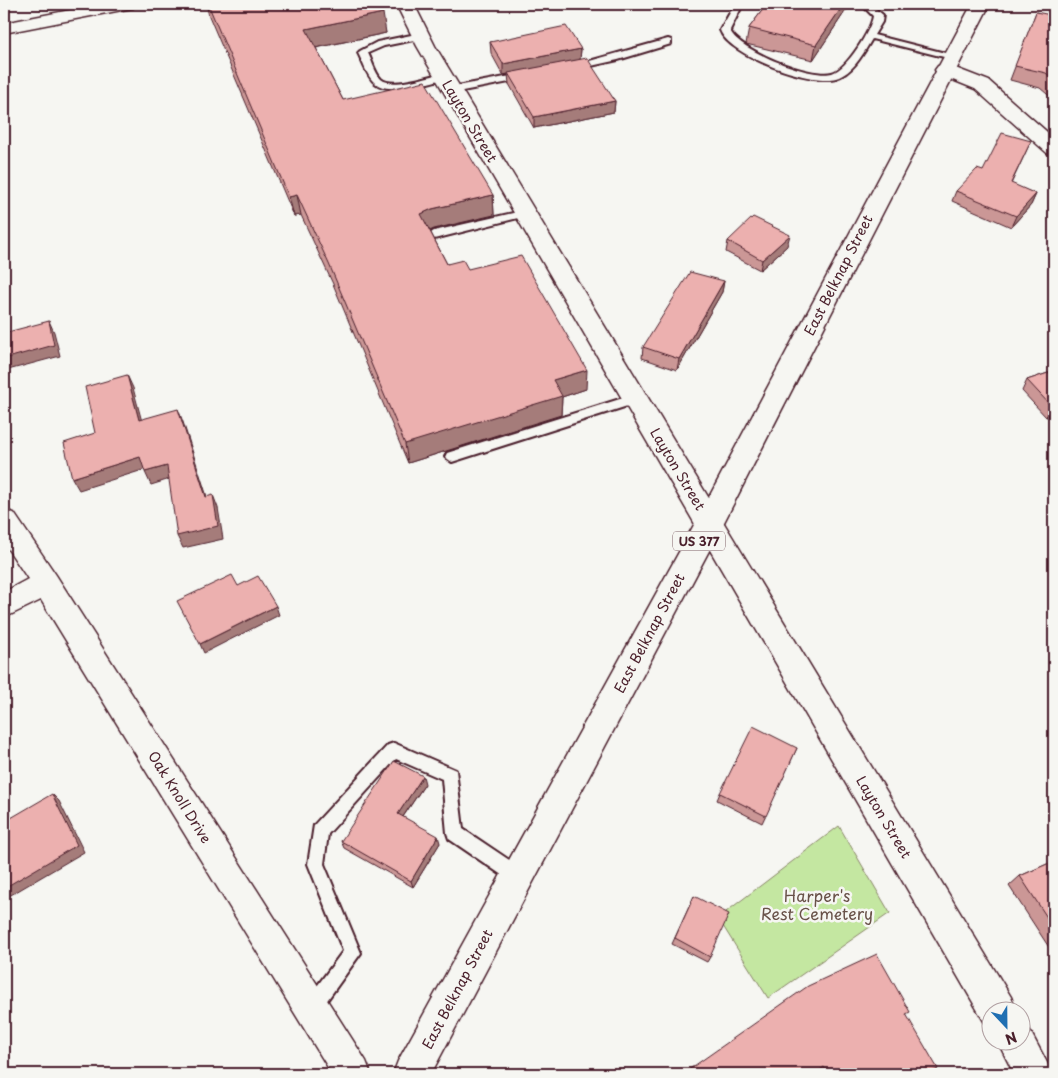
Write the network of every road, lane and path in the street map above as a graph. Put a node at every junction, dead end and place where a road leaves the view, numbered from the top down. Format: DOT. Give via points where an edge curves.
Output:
graph roads {
  1 [pos="128,4"];
  2 [pos="405,4"];
  3 [pos="739,4"];
  4 [pos="865,4"];
  5 [pos="981,4"];
  6 [pos="4,28"];
  7 [pos="421,36"];
  8 [pos="869,36"];
  9 [pos="668,42"];
  10 [pos="949,63"];
  11 [pos="565,69"];
  12 [pos="537,74"];
  13 [pos="448,83"];
  14 [pos="1054,149"];
  15 [pos="526,213"];
  16 [pos="434,235"];
  17 [pos="636,399"];
  18 [pos="452,457"];
  19 [pos="4,521"];
  20 [pos="710,522"];
  21 [pos="46,583"];
  22 [pos="4,606"];
  23 [pos="518,876"];
  24 [pos="992,1000"];
  25 [pos="312,1008"];
  26 [pos="1021,1050"];
  27 [pos="353,1074"];
  28 [pos="411,1074"];
  29 [pos="1035,1074"];
  1 -- 6 [label="street"];
  2 -- 7 [label="street, Layton Street"];
  3 -- 8 [label="lane" via="725,30 727,37 740,48 804,74 833,77 846,70"];
  4 -- 8 [label="lane" via="878,15"];
  5 -- 10 [label="street, East Belknap Street / US 377"];
  7 -- 13 [label="street, Layton Street"];
  7 -- 13 [label="lane" via="374,46 363,53 378,81 384,85"];
  8 -- 10 [label="lane"];
  9 -- 11 [label="lane"];
  10 -- 14 [label="street" via="982,85"];
  10 -- 20 [label="street, East Belknap Street / US 377"];
  12 -- 13 [label="lane"];
  13 -- 15 [label="street, Layton Street"];
  15 -- 16 [label="lane"];
  15 -- 17 [label="street, Layton Street"];
  17 -- 18 [label="lane"];
  17 -- 20 [label="street, Layton Street"];
  19 -- 21 [label="street, Oak Knoll Drive"];
  20 -- 23 [label="street, East Belknap Street / US 377"];
  20 -- 24 [label="street, Layton Street"];
  21 -- 22 [label="street"];
  21 -- 25 [label="street, Oak Knoll Drive"];
  23 -- 25 [label="lane" via="455,834 450,775 394,750 320,831 316,864 352,953"];
  23 -- 28 [label="street, East Belknap Street / US 377"];
  25 -- 27 [label="street, Oak Knoll Drive"];
  26 -- 29 [label="street"];
}
